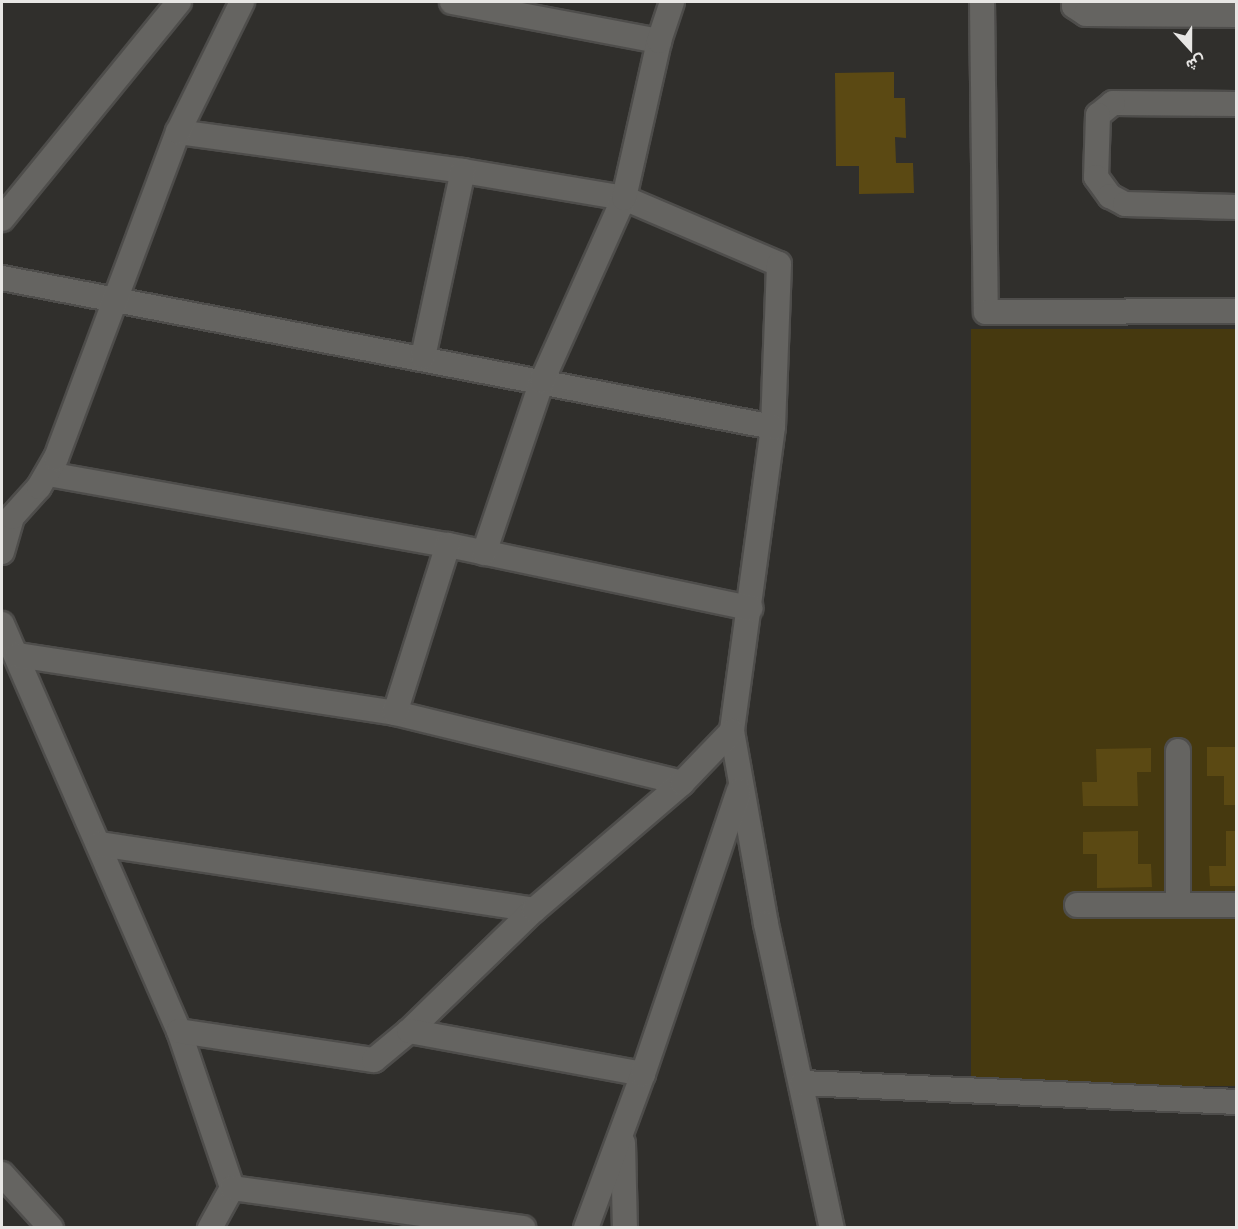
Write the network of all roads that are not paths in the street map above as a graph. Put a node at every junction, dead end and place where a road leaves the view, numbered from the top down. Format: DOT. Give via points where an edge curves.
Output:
graph roads {
  1 [pos="179,2"];
  2 [pos="242,2"];
  3 [pos="452,2"];
  4 [pos="672,2"];
  5 [pos="982,2"];
  6 [pos="1074,2"];
  7 [pos="1236,15"];
  8 [pos="658,41"];
  9 [pos="1236,104"];
  10 [pos="178,132"];
  11 [pos="463,171"];
  12 [pos="624,198"];
  13 [pos="1236,207"];
  14 [pos="2,219"];
  15 [pos="2,278"];
  16 [pos="112,302"];
  17 [pos="1236,311"];
  18 [pos="423,357"];
  19 [pos="542,381"];
  20 [pos="773,428"];
  21 [pos="48,474"];
  22 [pos="7,518"];
  23 [pos="448,545"];
  24 [pos="2,552"];
  25 [pos="484,553"];
  26 [pos="750,608"];
  27 [pos="2,624"];
  28 [pos="17,655"];
  29 [pos="395,713"];
  30 [pos="732,731"];
  31 [pos="1179,751"];
  32 [pos="682,783"];
  33 [pos="740,789"];
  34 [pos="99,844"];
  35 [pos="1077,905"];
  36 [pos="1178,905"];
  37 [pos="1236,905"];
  38 [pos="534,910"];
  39 [pos="180,1031"];
  40 [pos="410,1031"];
  41 [pos="643,1074"];
  42 [pos="802,1083"];
  43 [pos="1236,1102"];
  44 [pos="623,1129"];
  45 [pos="2,1174"];
  46 [pos="232,1188"];
  47 [pos="51,1227"];
  48 [pos="210,1227"];
  49 [pos="523,1227"];
  50 [pos="586,1227"];
  51 [pos="625,1227"];
  52 [pos="832,1227"];
  1 -- 14 [label="street"];
  2 -- 10 [label="street"];
  3 -- 8 [label="street"];
  4 -- 8 [label="street"];
  5 -- 17 [label="street" via="986,312"];
  6 -- 7 [label="street" via="1086,14"];
  8 -- 12 [label="street"];
  9 -- 13 [label="street" via="1113,103 1098,115 1096,177 1110,196 1125,204"];
  10 -- 11 [label="street"];
  10 -- 16 [label="street"];
  11 -- 12 [label="street"];
  11 -- 18 [label="street"];
  12 -- 19 [label="street"];
  12 -- 20 [label="street" via="778,264"];
  15 -- 16 [label="street"];
  16 -- 18 [label="street"];
  16 -- 21 [label="street"];
  18 -- 19 [label="street"];
  19 -- 20 [label="street"];
  19 -- 25 [label="street"];
  20 -- 26 [label="street"];
  21 -- 22 [label="street"];
  21 -- 23 [label="street"];
  22 -- 24 [label="street"];
  23 -- 25 [label="street"];
  23 -- 29 [label="street"];
  25 -- 26 [label="street"];
  26 -- 30 [label="street"];
  27 -- 28 [label="street"];
  28 -- 29 [label="street"];
  28 -- 34 [label="street"];
  29 -- 32 [label="street"];
  30 -- 32 [label="street"];
  30 -- 33 [label="street"];
  31 -- 36 [label="street"];
  32 -- 38 [label="street"];
  33 -- 41 [label="street"];
  33 -- 42 [label="street"];
  34 -- 38 [label="street"];
  34 -- 39 [label="street"];
  35 -- 36 [label="street"];
  36 -- 37 [label="street"];
  38 -- 40 [label="street"];
  39 -- 40 [label="street" via="374,1060"];
  39 -- 46 [label="street"];
  40 -- 41 [label="street"];
  41 -- 44 [label="street"];
  42 -- 43 [label="street"];
  42 -- 52 [label="street"];
  44 -- 50 [label="street"];
  44 -- 51 [label="street"];
  45 -- 47 [label="street"];
  46 -- 48 [label="street"];
  46 -- 49 [label="street"];
}
